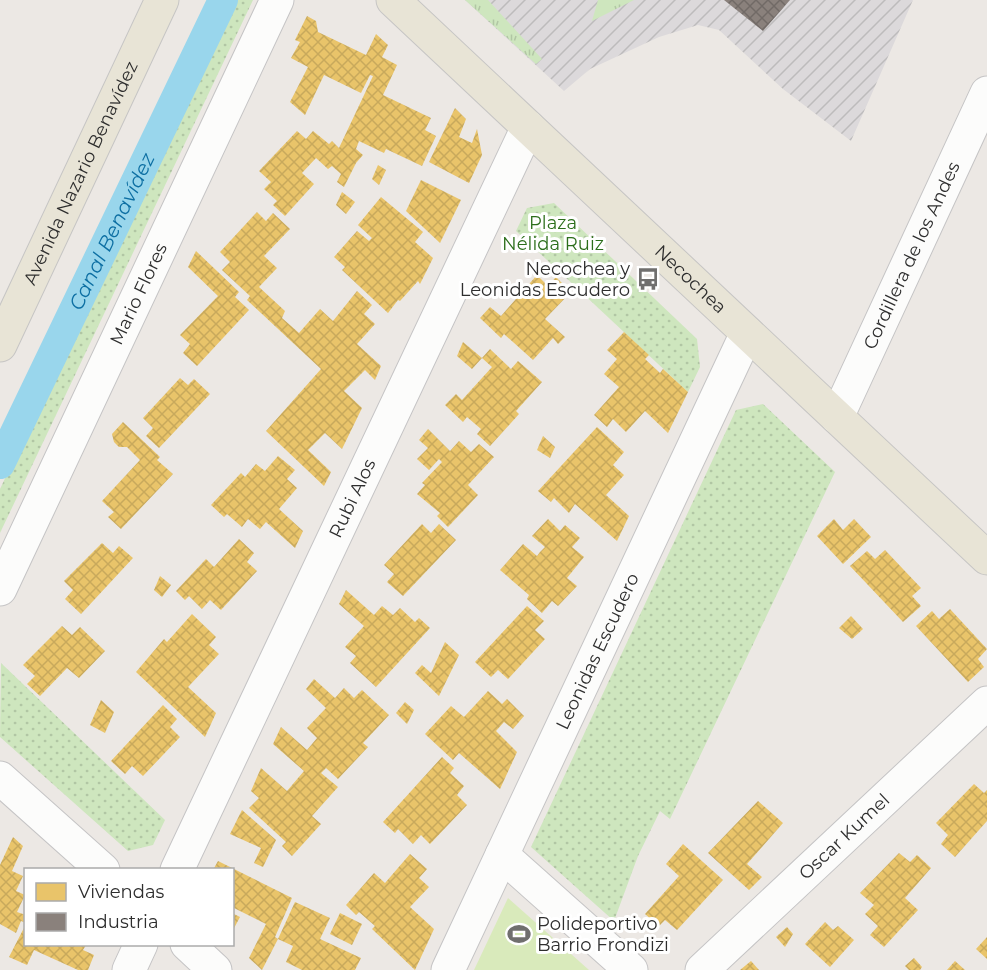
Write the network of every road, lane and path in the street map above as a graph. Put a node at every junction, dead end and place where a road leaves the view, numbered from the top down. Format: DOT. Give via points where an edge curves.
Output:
graph roads {
  1 [pos="162,0"];
  2 [pos="278,0"];
  3 [pos="393,0"];
  4 [pos="987,93"];
  5 [pos="528,127"];
  6 [pos="747,333"];
  7 [pos="0,345"];
  8 [pos="837,417"];
  9 [pos="987,558"];
  10 [pos="0,589"];
  11 [pos="987,703"];
  12 [pos="0,778"];
  13 [pos="502,855"];
  14 [pos="100,868"];
  15 [pos="178,868"];
  16 [pos="141,946"];
  17 [pos="188,946"];
  18 [pos="129,970"];
  19 [pos="215,970"];
  20 [pos="447,970"];
  21 [pos="631,970"];
  22 [pos="702,970"];
  1 -- 7 [label="main road, Avenida Nazario Benavídez"];
  2 -- 10 [label="street, Mario Flores"];
  3 -- 5 [label="main road, Necochea"];
  4 -- 8 [label="street, Cordillera de los Andes"];
  5 -- 6 [label="main road, Necochea"];
  5 -- 15 [label="street, Rubi Alos"];
  6 -- 8 [label="main road, Necochea"];
  6 -- 13 [label="street, Leonidas Escudero"];
  8 -- 9 [label="main road, Necochea"];
  11 -- 22 [label="street, Oscar Kumel"];
  12 -- 14 [label="street"];
  13 -- 20 [label="street, Leonidas Escudero"];
  13 -- 21 [label="street"];
  16 -- 18 [label="street"];
  17 -- 19 [label="street"];
}
